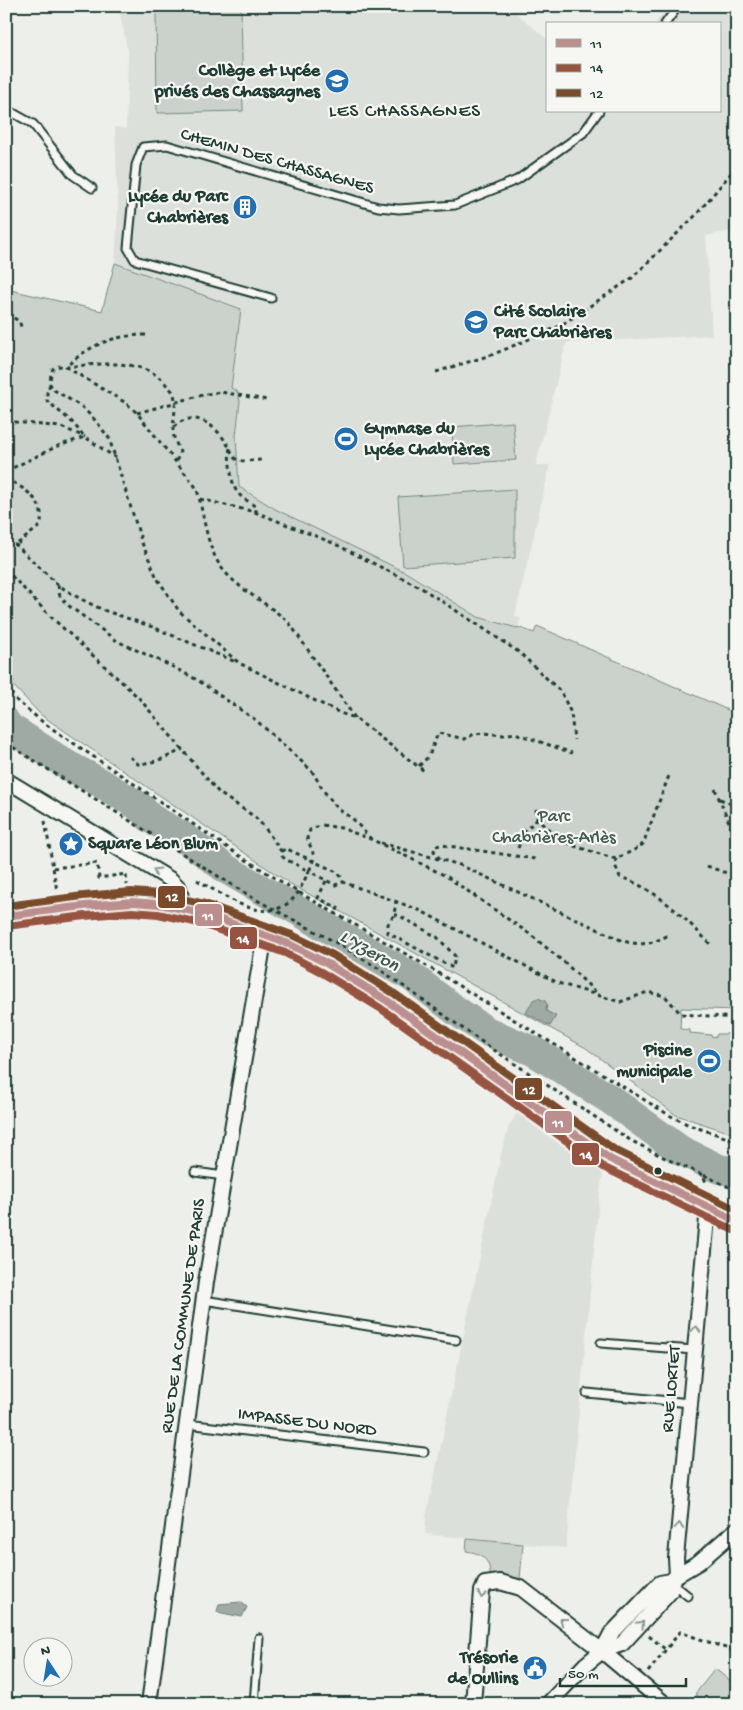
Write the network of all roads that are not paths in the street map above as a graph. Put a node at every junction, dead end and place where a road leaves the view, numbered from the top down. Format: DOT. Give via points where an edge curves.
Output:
graph roads {
  1 [pos="678,6"];
  2 [pos="666,22"];
  3 [pos="6,109"];
  4 [pos="598,112"];
  5 [pos="92,188"];
  6 [pos="270,298"];
  7 [pos="6,780"];
  8 [pos="184,908"];
  9 [pos="6,916"];
  10 [pos="265,935"];
  11 [pos="195,1172"];
  12 [pos="224,1176"];
  13 [pos="708,1207"];
  14 [pos="737,1221"];
  15 [pos="204,1300"];
  16 [pos="456,1340"];
  17 [pos="601,1343"];
  18 [pos="694,1350"];
  19 [pos="587,1393"];
  20 [pos="690,1403"];
  21 [pos="187,1424"];
  22 [pos="424,1452"];
  23 [pos="737,1529"];
  24 [pos="674,1578"];
  25 [pos="688,1596"];
  26 [pos="259,1638"];
  27 [pos="602,1651"];
  28 [pos="149,1704"];
  29 [pos="254,1704"];
  30 [pos="473,1704"];
  31 [pos="548,1704"];
  32 [pos="665,1704"];
  1 -- 2 [label="lane"];
  3 -- 5 [label="lane" via="33,124 73,175"];
  4 -- 6 [label="lane, CHEMIN DES CHASSAGNES" via="583,133 516,180 446,206 378,207 166,146 143,147 136,165 128,248 135,260"];
  8 -- 7 [label="street, one-way" via="179,888 171,880"];
  8 -- 9 [label="main road" via="132,902"];
  8 -- 10 [label="main road"];
  10 -- 12 [label="street, RUE DE LA COMMUNE DE PARIS"];
  10 -- 13 [label="main road" via="314,956 366,986 610,1159"];
  11 -- 12 [label="lane"];
  12 -- 15 [label="street, RUE DE LA COMMUNE DE PARIS"];
  13 -- 14 [label="main road"];
  18 -- 13 [label="street, RUE LORTET, one-way"];
  15 -- 16 [label="lane"];
  15 -- 21 [label="street, RUE DE LA COMMUNE DE PARIS"];
  17 -- 18 [label="lane"];
  18 -- 20 [label="street, RUE LORTET"];
  19 -- 20 [label="lane"];
  24 -- 20 [label="street, RUE LORTET, one-way"];
  21 -- 22 [label="lane, IMPASSE DU NORD"];
  21 -- 28 [label="street, RUE DE LA COMMUNE DE PARIS"];
  23 -- 24 [label="street" via="699,1562"];
  24 -- 25 [label="lane"];
  24 -- 27 [label="street" via="660,1583 611,1634"];
  26 -- 29 [label="lane"];
  27 -- 30 [label="street, one-way" via="521,1588 500,1582 485,1584"];
  27 -- 31 [label="street"];
  27 -- 32 [label="street"];
}
